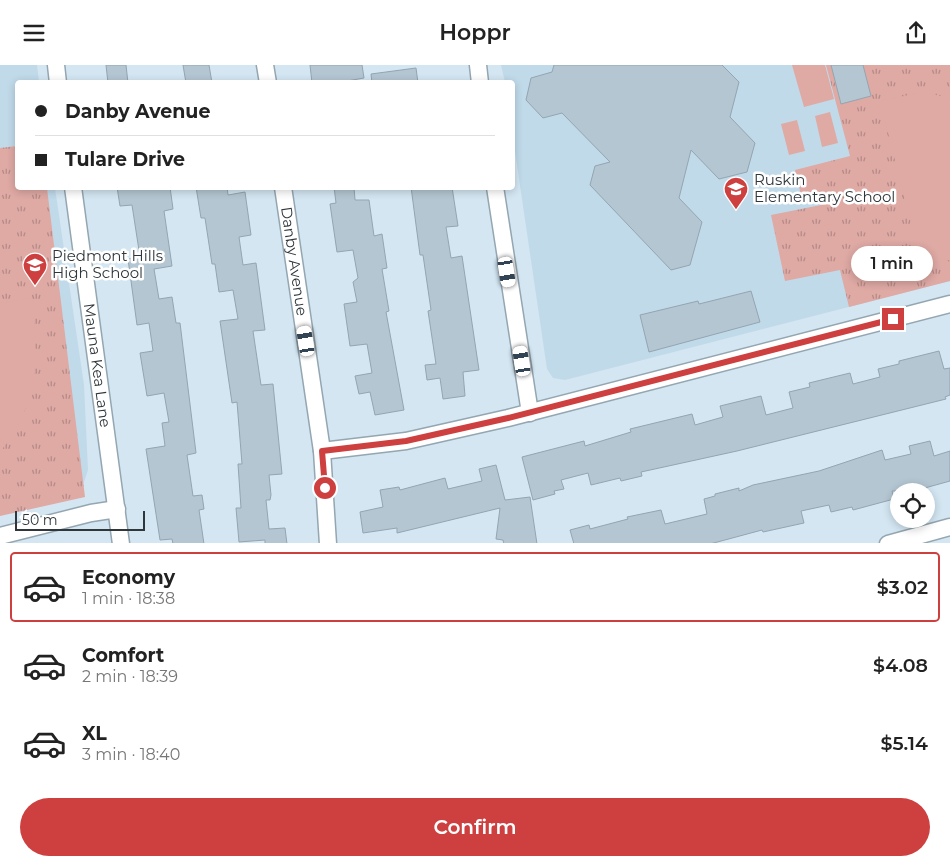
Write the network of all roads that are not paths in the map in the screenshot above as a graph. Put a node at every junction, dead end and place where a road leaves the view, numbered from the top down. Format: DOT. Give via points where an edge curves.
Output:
graph roads {
  1 [pos="56,65"];
  2 [pos="265,65"];
  3 [pos="478,65"];
  4 [pos="58,80"];
  5 [pos="268,80"];
  6 [pos="480,80"];
  7 [pos="73,190"];
  8 [pos="284,190"];
  9 [pos="495,190"];
  10 [pos="950,304"];
  11 [pos="530,413"];
  12 [pos="322,451"];
  13 [pos="117,509"];
  14 [pos="950,527"];
  15 [pos="0,536"];
  16 [pos="121,543"];
  17 [pos="328,543"];
  18 [pos="888,543"];
  1 -- 4 [label="street"];
  2 -- 5 [label="street"];
  3 -- 6 [label="street"];
  7 -- 13 [label="street, Mauna Kea Lane"];
  8 -- 12 [label="street, Danby Avenue"];
  9 -- 11 [label="street"];
  10 -- 11 [label="street"];
  11 -- 12 [label="street" via="406,441"];
  12 -- 17 [label="street, Danby Avenue"];
  13 -- 15 [label="street"];
  13 -- 16 [label="street, Mauna Kea Lane"];
  14 -- 18 [label="street"];
}
